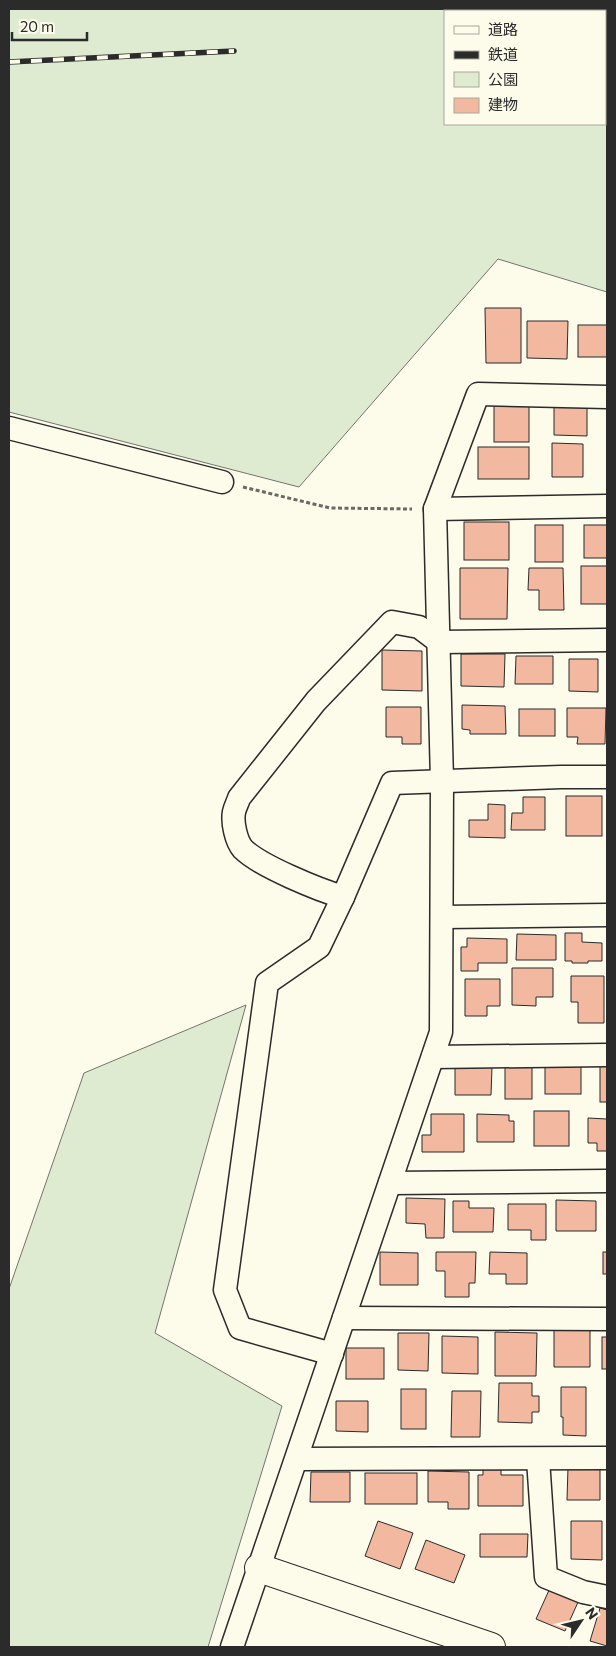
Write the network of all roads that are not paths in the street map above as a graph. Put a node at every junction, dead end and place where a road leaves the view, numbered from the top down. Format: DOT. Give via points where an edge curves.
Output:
graph roads {
  1 [pos="607,396"];
  2 [pos="9,428"];
  3 [pos="222,482"];
  4 [pos="607,506"];
  5 [pos="435,509"];
  6 [pos="607,640"];
  7 [pos="439,642"];
  8 [pos="607,777"];
  9 [pos="442,781"];
  10 [pos="343,897"];
  11 [pos="607,915"];
  12 [pos="442,917"];
  13 [pos="607,1055"];
  14 [pos="433,1057"];
  15 [pos="607,1181"];
  16 [pos="390,1183"];
  17 [pos="344,1318"];
  18 [pos="607,1319"];
  19 [pos="332,1354"];
  20 [pos="607,1458"];
  21 [pos="297,1459"];
  22 [pos="538,1459"];
  23 [pos="259,1568"];
  24 [pos="607,1597"];
  25 [pos="232,1647"];
  26 [pos="491,1647"];
  1 -- 5 [label="street" via="478,394"];
  2 -- 3 [label="street"];
  4 -- 5 [label="street"];
  5 -- 7 [label="street"];
  6 -- 7 [label="street"];
  7 -- 9 [label="street"];
  7 -- 10 [label="street" via="418,626 392,622 316,701 239,798 234,814 236,834 242,848 256,860"];
  8 -- 9 [label="street"];
  9 -- 10 [label="street" via="392,783"];
  9 -- 12 [label="street"];
  10 -- 19 [label="street" via="319,946 267,983 225,1290 240,1328"];
  11 -- 12 [label="street"];
  12 -- 14 [label="street" via="441,1032"];
  13 -- 14 [label="street"];
  14 -- 16 [label="street"];
  15 -- 16 [label="street"];
  16 -- 17 [label="street"];
  17 -- 18 [label="street"];
  17 -- 19 [label="street"];
  19 -- 21 [label="street"];
  20 -- 22 [label="street"];
  21 -- 22 [label="street"];
  21 -- 23 [label="street"];
  22 -- 24 [label="street" via="546,1577 583,1592"];
  23 -- 25 [label="street"];
  23 -- 26 [label="street"];
}
